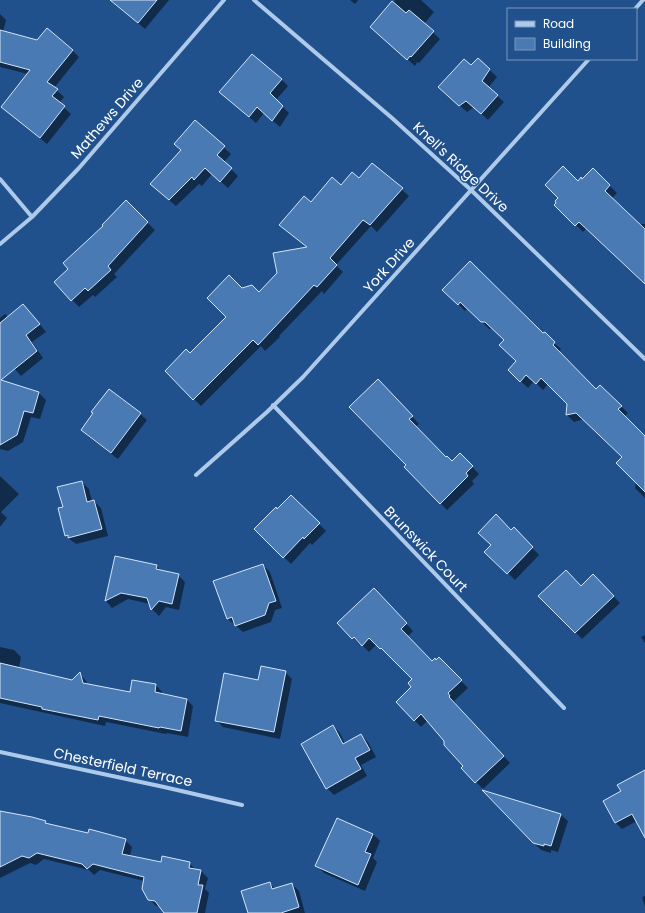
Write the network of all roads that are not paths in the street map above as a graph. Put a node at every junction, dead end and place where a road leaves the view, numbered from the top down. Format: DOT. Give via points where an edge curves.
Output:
graph roads {
  1 [pos="224,0"];
  2 [pos="254,0"];
  3 [pos="643,0"];
  4 [pos="635,8"];
  5 [pos="588,60"];
  6 [pos="0,179"];
  7 [pos="471,190"];
  8 [pos="32,217"];
  9 [pos="0,244"];
  10 [pos="645,359"];
  11 [pos="273,405"];
  12 [pos="196,475"];
  13 [pos="564,708"];
  14 [pos="0,752"];
  15 [pos="242,805"];
  1 -- 8 [label="street, Mathews Drive" via="79,168"];
  2 -- 7 [label="street, Knell's Ridge Drive" via="392,118"];
  3 -- 4 [label="street"];
  5 -- 7 [label="street, York Drive"];
  6 -- 8 [label="street"];
  7 -- 10 [label="street, Knell's Ridge Drive"];
  7 -- 11 [label="street, York Drive" via="303,376"];
  8 -- 9 [label="street, Mathews Drive"];
  11 -- 12 [label="street, York Drive"];
  11 -- 13 [label="street, Brunswick Court"];
  14 -- 15 [label="street, Chesterfield Terrace"];
}
